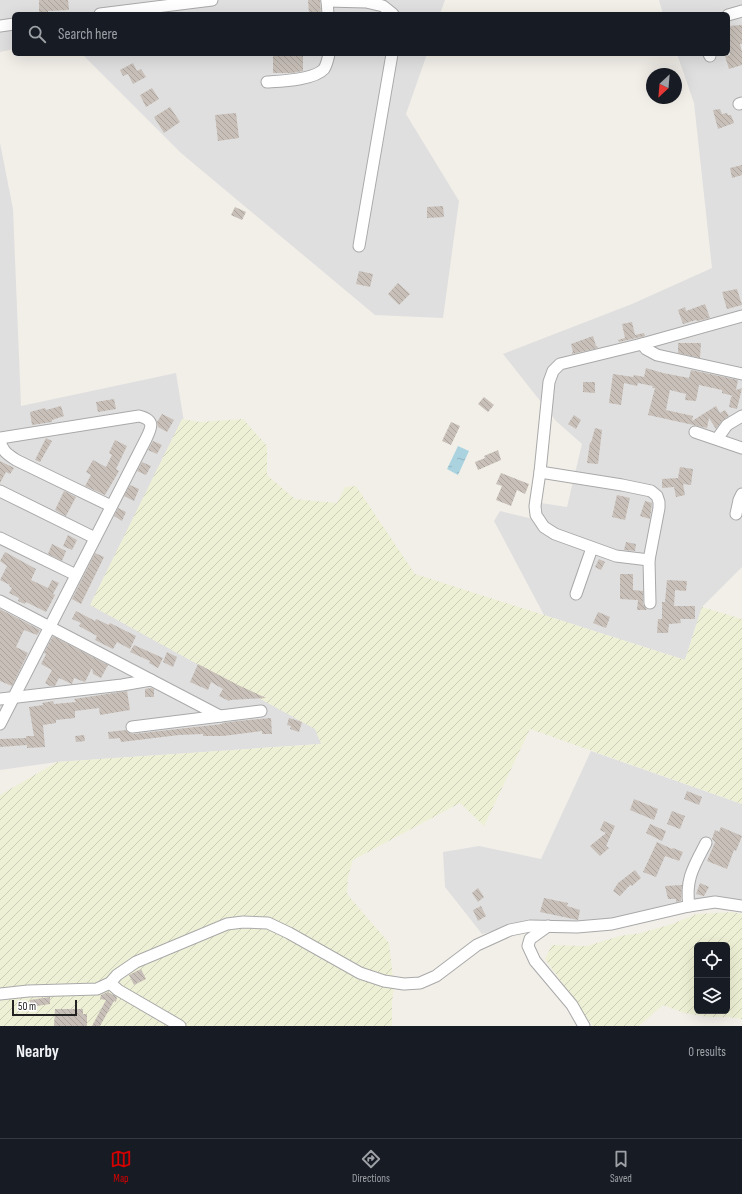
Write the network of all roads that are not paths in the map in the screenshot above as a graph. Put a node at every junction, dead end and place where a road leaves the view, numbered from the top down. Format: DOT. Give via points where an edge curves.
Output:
graph roads {
  1 [pos="212,0"];
  2 [pos="327,1"];
  3 [pos="742,10"];
  4 [pos="116,12"];
  5 [pos="328,12"];
  6 [pos="390,12"];
  7 [pos="730,14"];
  8 [pos="12,24"];
  9 [pos="0,26"];
  10 [pos="329,56"];
  11 [pos="392,56"];
  12 [pos="267,82"];
  13 [pos="359,246"];
  14 [pos="742,316"];
  15 [pos="660,339"];
  16 [pos="642,344"];
  17 [pos="657,354"];
  18 [pos="742,374"];
  19 [pos="742,416"];
  20 [pos="695,432"];
  21 [pos="0,439"];
  22 [pos="717,439"];
  23 [pos="742,448"];
  24 [pos="540,472"];
  25 [pos="0,491"];
  26 [pos="742,494"];
  27 [pos="112,506"];
  28 [pos="736,514"];
  29 [pos="0,538"];
  30 [pos="95,538"];
  31 [pos="592,548"];
  32 [pos="649,560"];
  33 [pos="76,575"];
  34 [pos="576,594"];
  35 [pos="0,602"];
  36 [pos="650,603"];
  37 [pos="50,627"];
  38 [pos="151,680"];
  39 [pos="14,697"];
  40 [pos="0,699"];
  41 [pos="261,711"];
  42 [pos="220,716"];
  43 [pos="0,724"];
  44 [pos="132,727"];
  45 [pos="706,844"];
  46 [pos="689,906"];
  47 [pos="742,906"];
  48 [pos="549,926"];
  49 [pos="110,983"];
  50 [pos="0,994"];
  51 [pos="180,1026"];
  52 [pos="584,1026"];
  1 -- 4 [label="street"];
  2 -- 5 [label="street"];
  2 -- 6 [label="street" via="366,2 383,6"];
  3 -- 7 [label="street"];
  8 -- 9 [label="street"];
  10 -- 12 [label="street" via="324,69 313,76"];
  11 -- 13 [label="street"];
  14 -- 15 [label="street"];
  15 -- 16 [label="street"];
  15 -- 17 [label="street"];
  16 -- 17 [label="street"];
  16 -- 24 [label="street" via="560,364 553,371 549,382"];
  17 -- 18 [label="street"];
  19 -- 22 [label="street" via="727,426"];
  20 -- 22 [label="street"];
  21 -- 27 [label="street" via="1,447 6,454 16,460"];
  21 -- 27 [label="street" via="139,416 147,418 150,422 150,432"];
  22 -- 23 [label="street"];
  24 -- 31 [label="street" via="536,516 544,527 555,534"];
  24 -- 32 [label="street" via="651,491 659,502"];
  25 -- 30 [label="street"];
  26 -- 28 [label="street"];
  27 -- 30 [label="street"];
  29 -- 33 [label="street"];
  30 -- 33 [label="street"];
  31 -- 32 [label="street" via="616,556"];
  31 -- 34 [label="street"];
  32 -- 36 [label="street"];
  33 -- 37 [label="street"];
  35 -- 37 [label="street"];
  37 -- 38 [label="street"];
  37 -- 39 [label="street"];
  38 -- 39 [label="street"];
  38 -- 42 [label="street"];
  39 -- 40 [label="street"];
  39 -- 43 [label="street"];
  41 -- 42 [label="street"];
  42 -- 44 [label="street"];
  45 -- 46 [label="street" via="688,883"];
  46 -- 47 [label="street" via="715,902"];
  46 -- 48 [label="street" via="612,924"];
  48 -- 49 [label="street" via="510,930 477,945 436,976 420,983 404,984 360,973 268,923 227,924 136,962"];
  48 -- 52 [label="street" via="530,939 528,946 535,961 572,1005"];
  49 -- 50 [label="street" via="96,989"];
  49 -- 51 [label="street"];
}
